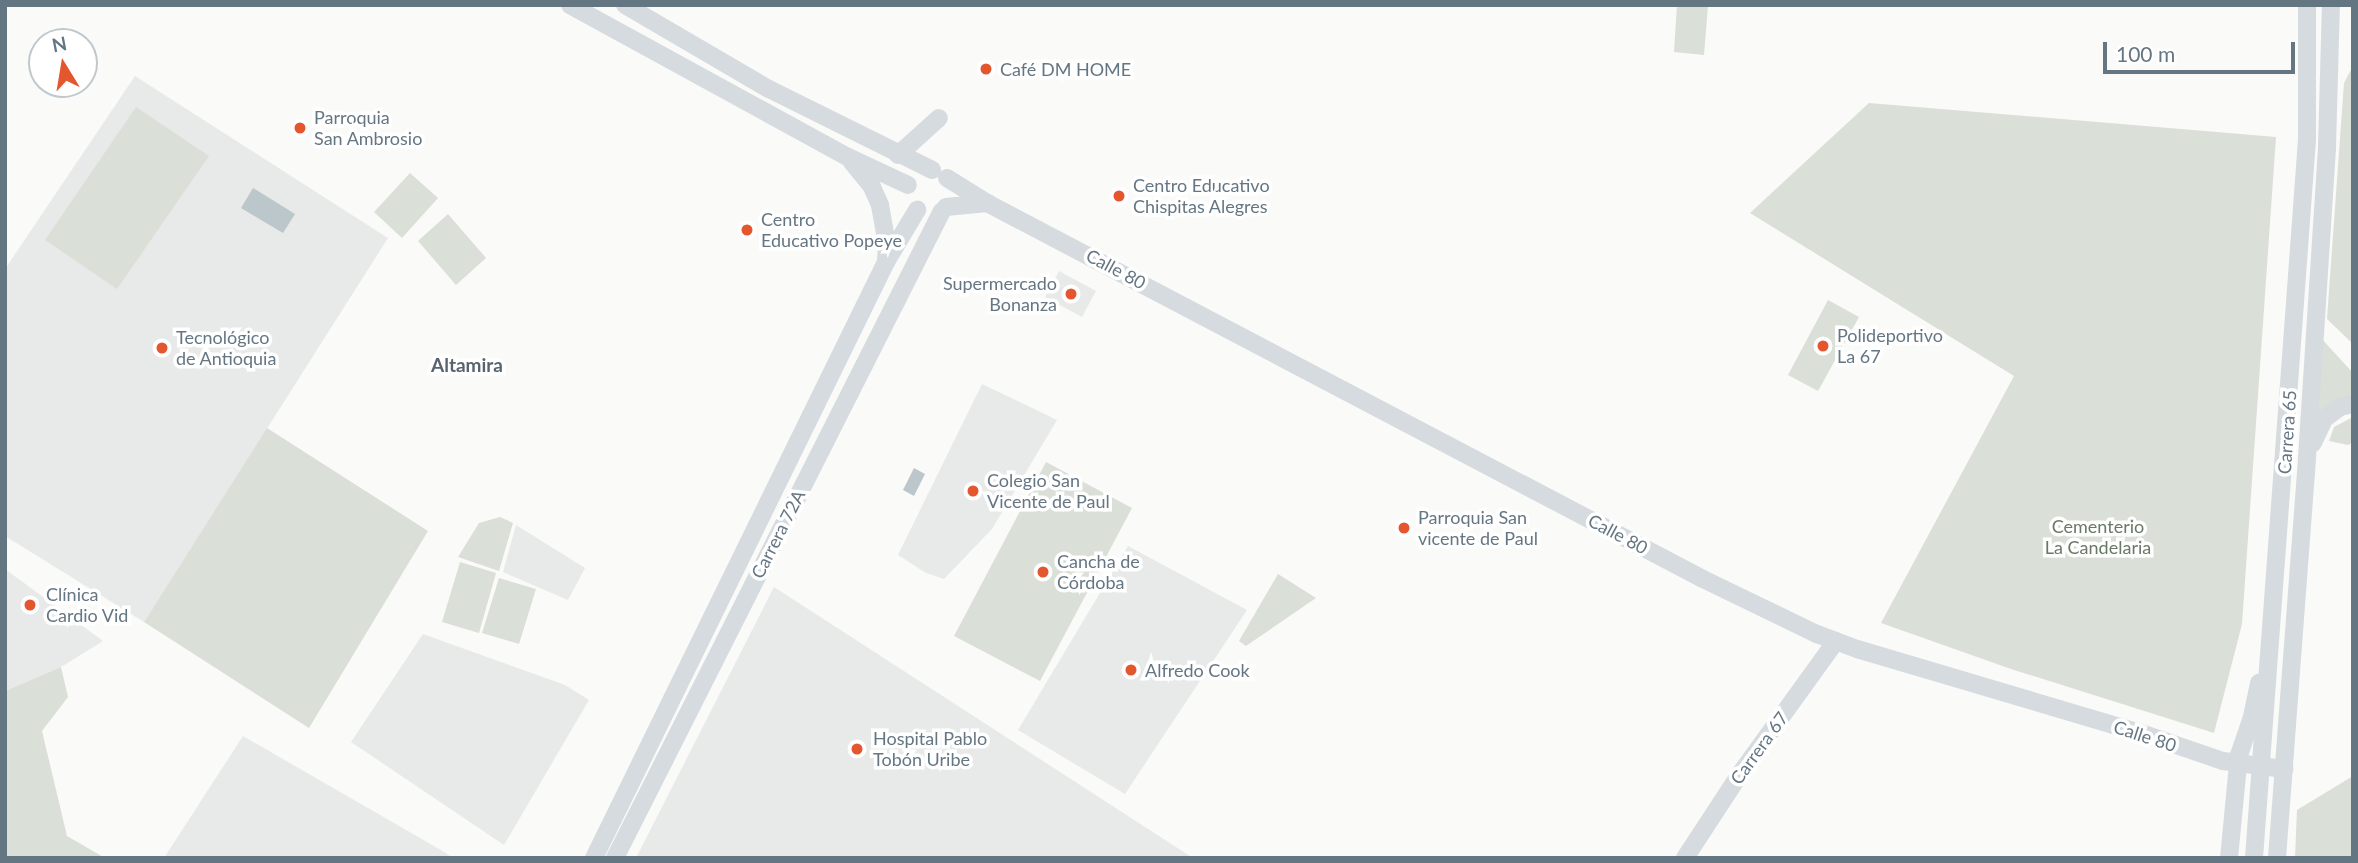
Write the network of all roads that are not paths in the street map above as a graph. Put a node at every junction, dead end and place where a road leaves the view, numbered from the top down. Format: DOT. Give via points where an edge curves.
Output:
graph roads {
  1 [pos="570,5"];
  2 [pos="625,5"];
  3 [pos="2307,5"];
  4 [pos="2331,5"];
  5 [pos="939,118"];
  6 [pos="898,155"];
  7 [pos="848,157"];
  8 [pos="939,174"];
  9 [pos="908,185"];
  10 [pos="989,204"];
  11 [pos="944,209"];
  12 [pos="917,210"];
  13 [pos="886,262"];
  14 [pos="2353,404"];
  15 [pos="2306,473"];
  16 [pos="779,478"];
  17 [pos="802,487"];
  18 [pos="2275,599"];
  19 [pos="1836,641"];
  20 [pos="2237,765"];
  21 [pos="2263,767"];
  22 [pos="2284,769"];
  23 [pos="593,858"];
  24 [pos="615,858"];
  25 [pos="1685,858"];
  26 [pos="2229,858"];
  27 [pos="2254,858"];
  28 [pos="2277,858"];
  1 -- 7 [label="main road"];
  2 -- 6 [label="main road, Calle 80" via="769,89"];
  3 -- 18 [label="main road, Carrera 65" via="2307,140"];
  4 -- 15 [label="main road, Carrera 65" via="2327,146"];
  5 -- 6 [label="main road"];
  6 -- 8 [label="main road, Calle 80"];
  7 -- 9 [label="main road"];
  7 -- 13 [label="main road" via="880,205"];
  8 -- 9 [label="main road" via="917,173"];
  8 -- 10 [label="main road, Calle 80"];
  8 -- 11 [label="main road" via="952,190"];
  9 -- 12 [label="main road" via="908,199"];
  10 -- 11 [label="main road"];
  10 -- 19 [label="main road, Calle 80" via="1703,579"];
  11 -- 12 [label="main road" via="929,214"];
  11 -- 17 [label="main road, Carrera 72A"];
  12 -- 13 [label="main road, Carrera 72A"];
  13 -- 16 [label="main road, Carrera 72A"];
  14 -- 15 [label="main road" via="2334,410 2319,426"];
  15 -- 22 [label="main road, Carrera 65"];
  16 -- 17 [label="main road"];
  16 -- 23 [label="main road, Carrera 72A"];
  17 -- 24 [label="main road, Carrera 72A"];
  18 -- 20 [label="main road" via="2253,713"];
  18 -- 21 [label="main road, Carrera 65"];
  19 -- 20 [label="main road, Calle 80"];
  19 -- 25 [label="main road, Carrera 67"];
  20 -- 21 [label="main road, Calle 80"];
  20 -- 26 [label="main road"];
  21 -- 22 [label="main road, Calle 80"];
  21 -- 27 [label="main road, Carrera 65"];
  22 -- 28 [label="main road, Carrera 65"];
}
